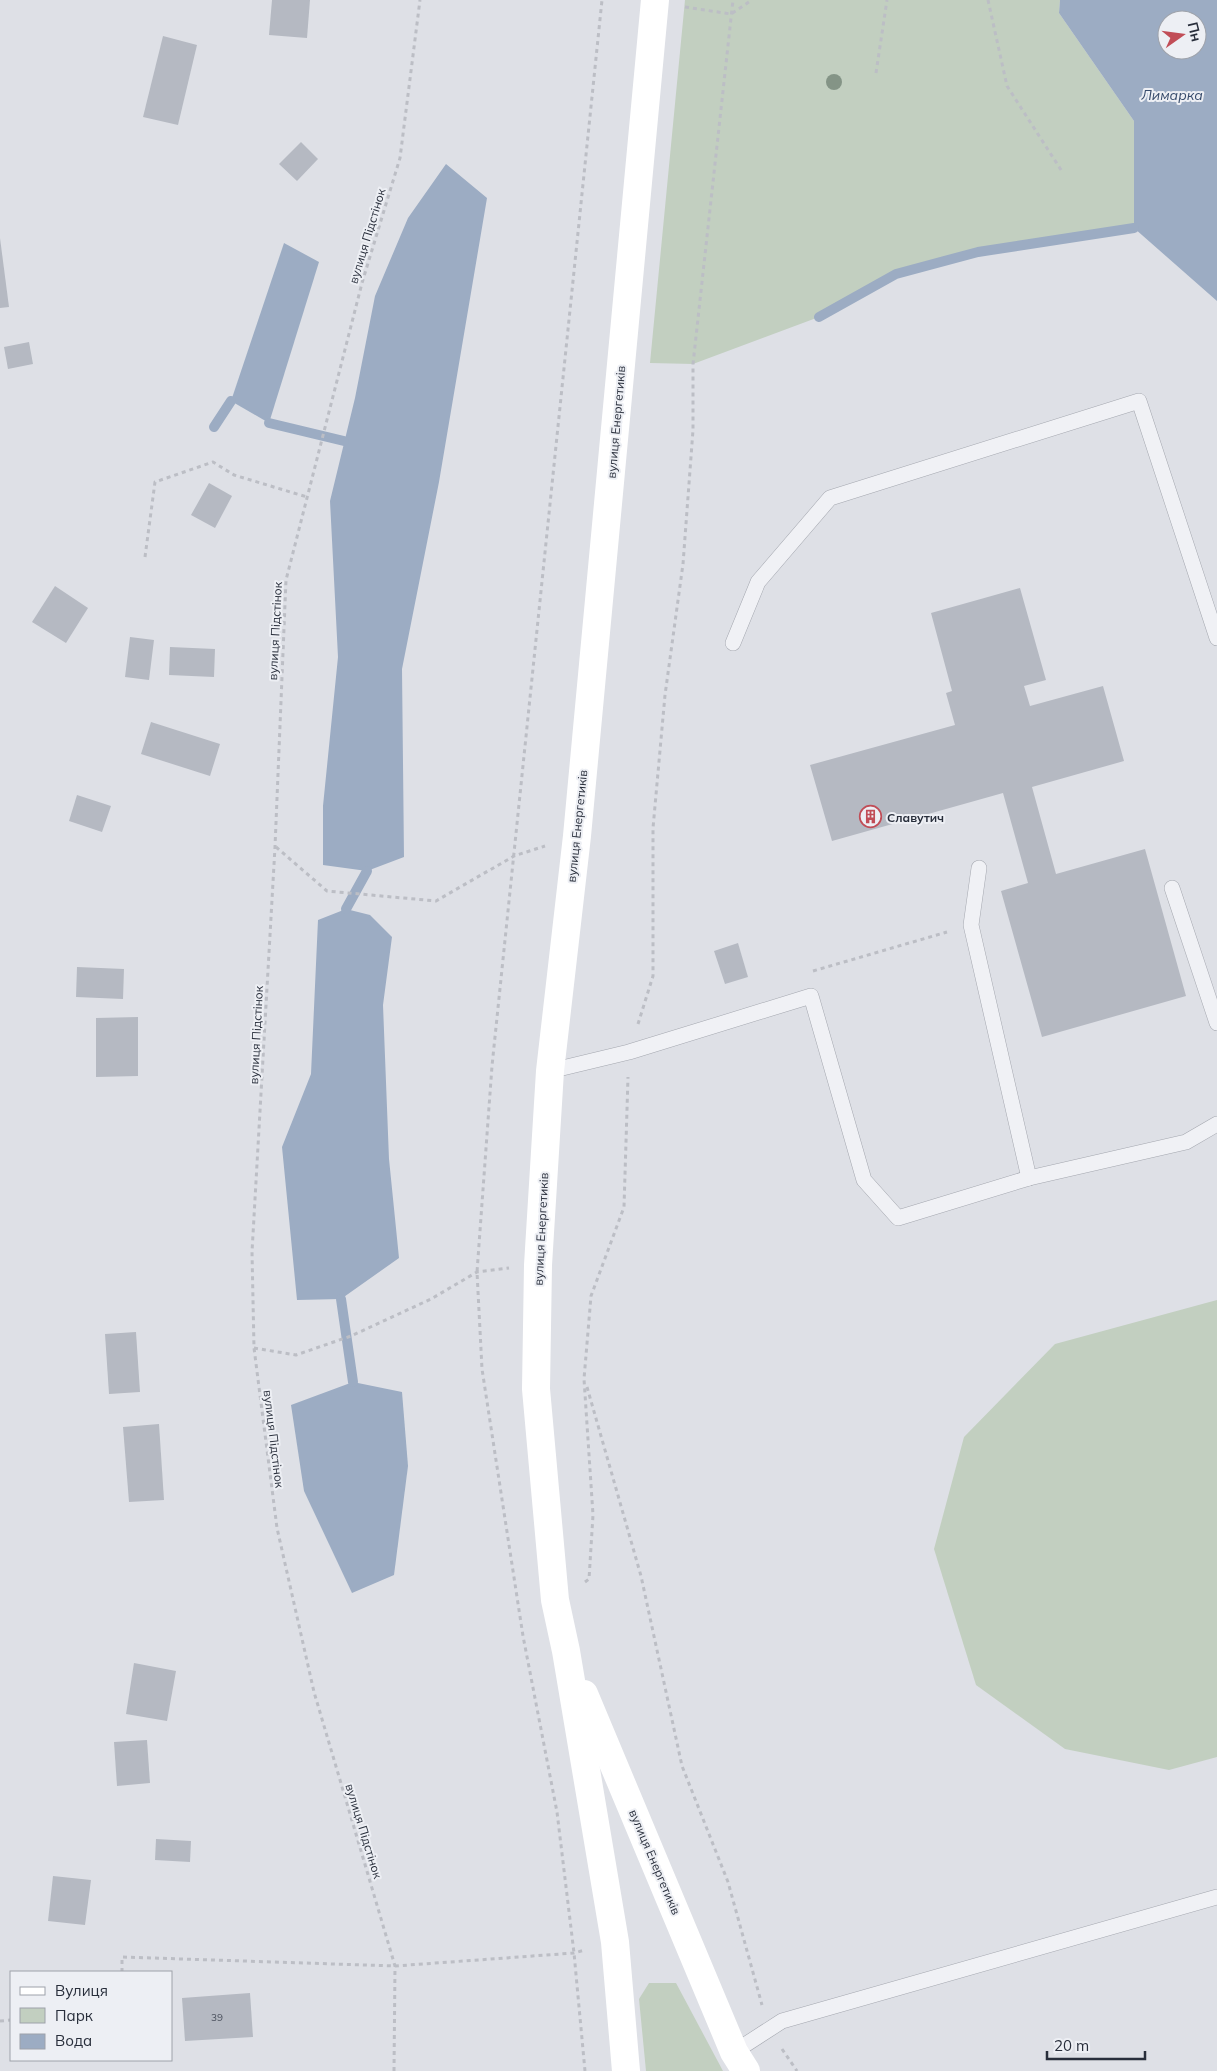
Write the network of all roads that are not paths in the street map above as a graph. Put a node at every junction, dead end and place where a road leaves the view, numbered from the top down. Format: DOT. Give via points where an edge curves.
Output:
graph roads {
  1 [pos="655,0"];
  2 [pos="1217,638"];
  3 [pos="733,643"];
  4 [pos="978,868"];
  5 [pos="1172,888"];
  6 [pos="1217,1024"];
  7 [pos="550,1071"];
  8 [pos="1217,1124"];
  9 [pos="1029,1178"];
  10 [pos="566,1651"];
  11 [pos="1217,1896"];
  12 [pos="740,2062"];
  13 [pos="626,2071"];
  1 -- 7 [label="main road, вулиця Енергетиків" via="577,836"];
  2 -- 3 [label="lane" via="1139,401 830,498 758,582"];
  4 -- 9 [label="lane" via="971,925"];
  5 -- 6 [label="lane"];
  7 -- 9 [label="lane" via="629,1052 811,996 864,1180 898,1218"];
  7 -- 10 [label="main road, вулиця Енергетиків" via="538,1265 536,1389 555,1600"];
  8 -- 9 [label="lane" via="1186,1142"];
  10 -- 12 [label="main road, вулиця Енергетиків"];
  10 -- 13 [label="main road, вулиця Енергетиків" via="615,1942"];
  11 -- 12 [label="lane" via="782,2021 768,2029"];
}
